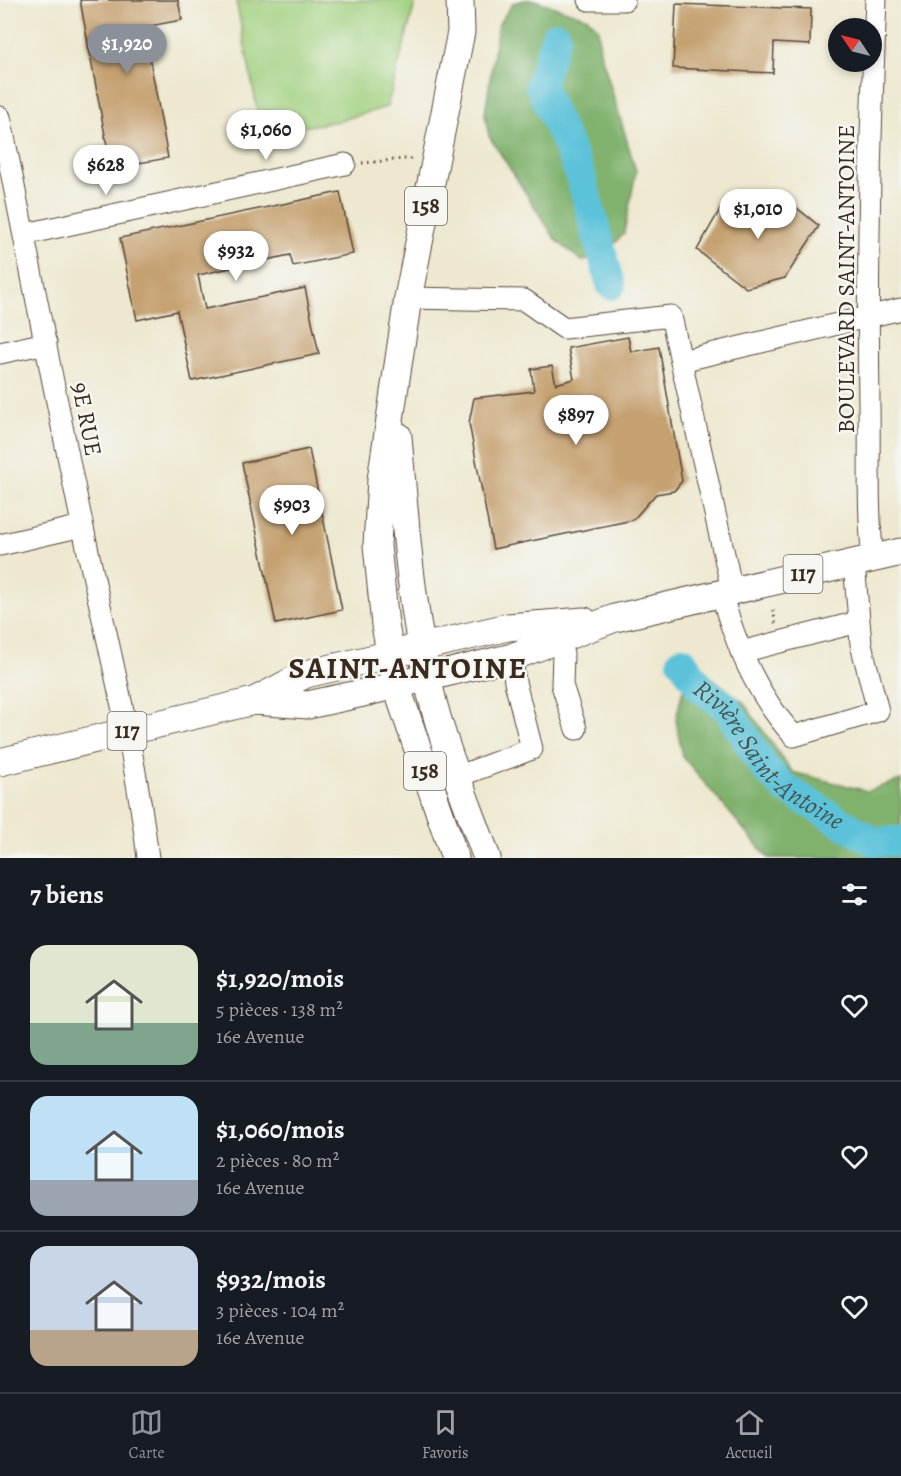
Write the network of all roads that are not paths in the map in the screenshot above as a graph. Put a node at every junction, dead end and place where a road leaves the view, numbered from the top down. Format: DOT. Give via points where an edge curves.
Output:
graph roads {
  1 [pos="460,0"];
  2 [pos="476,0"];
  3 [pos="589,0"];
  4 [pos="624,0"];
  5 [pos="876,0"];
  6 [pos="461,32"];
  7 [pos="0,117"];
  8 [pos="4,156"];
  9 [pos="345,164"];
  10 [pos="26,234"];
  11 [pos="408,298"];
  12 [pos="901,309"];
  13 [pos="868,316"];
  14 [pos="46,343"];
  15 [pos="0,353"];
  16 [pos="681,361"];
  17 [pos="396,381"];
  18 [pos="82,526"];
  19 [pos="0,545"];
  20 [pos="901,552"];
  21 [pos="863,561"];
  22 [pos="726,591"];
  23 [pos="858,622"];
  24 [pos="557,631"];
  25 [pos="422,647"];
  26 [pos="741,652"];
  27 [pos="390,655"];
  28 [pos="512,657"];
  29 [pos="428,676"];
  30 [pos="396,684"];
  31 [pos="254,701"];
  32 [pos="576,729"];
  33 [pos="126,731"];
  34 [pos="0,762"];
  35 [pos="459,776"];
  36 [pos="148,858"];
  37 [pos="455,858"];
  38 [pos="486,858"];
  1 -- 6 [label="main road, 158"];
  2 -- 6 [label="main road, 158"];
  3 -- 4 [label="street"];
  5 -- 13 [label="street, BOULEVARD SAINT-ANTOINE"];
  6 -- 11 [label="main road, 158"];
  7 -- 8 [label="street, 9E RUE"];
  8 -- 10 [label="street, 9E RUE"];
  9 -- 10 [label="street"];
  10 -- 14 [label="street, 9E RUE"];
  11 -- 16 [label="street" via="524,300 564,328 671,316"];
  11 -- 17 [label="main road, 158"];
  12 -- 13 [label="street"];
  13 -- 16 [label="street"];
  13 -- 21 [label="street, BOULEVARD SAINT-ANTOINE" via="868,510"];
  14 -- 15 [label="street"];
  14 -- 18 [label="street, 9E RUE"];
  16 -- 22 [label="street"];
  17 -- 25 [label="main road, 158" via="405,516"];
  17 -- 27 [label="main road, 158" via="377,517 381,595"];
  18 -- 19 [label="street"];
  18 -- 33 [label="street, 9E RUE"];
  20 -- 21 [label="main road, 117"];
  21 -- 22 [label="main road, 117"];
  21 -- 23 [label="street, BOULEVARD SAINT-ANTOINE"];
  22 -- 24 [label="main road, 117"];
  22 -- 26 [label="street"];
  23 -- 26 [label="street"];
  23 -- 26 [label="street, BOULEVARD SAINT-ANTOINE" via="878,711 794,736 773,711"];
  24 -- 25 [label="main road, 117" via="508,627"];
  24 -- 28 [label="main road, 117"];
  24 -- 32 [label="street" via="563,654 562,685"];
  25 -- 27 [label="main road, 117"];
  25 -- 29 [label="main road, 158"];
  27 -- 30 [label="main road, 158"];
  27 -- 31 [label="main road, 117" via="306,674"];
  28 -- 29 [label="main road, 117"];
  28 -- 35 [label="street" via="532,749"];
  29 -- 30 [label="main road, 117"];
  29 -- 35 [label="main road, 158"];
  30 -- 31 [label="main road, 117" via="308,705"];
  30 -- 37 [label="main road, 158"];
  31 -- 33 [label="main road, 117"];
  33 -- 34 [label="main road, 117"];
  33 -- 36 [label="street, 9E RUE" via="140,787"];
  35 -- 38 [label="main road, 158"];
}
